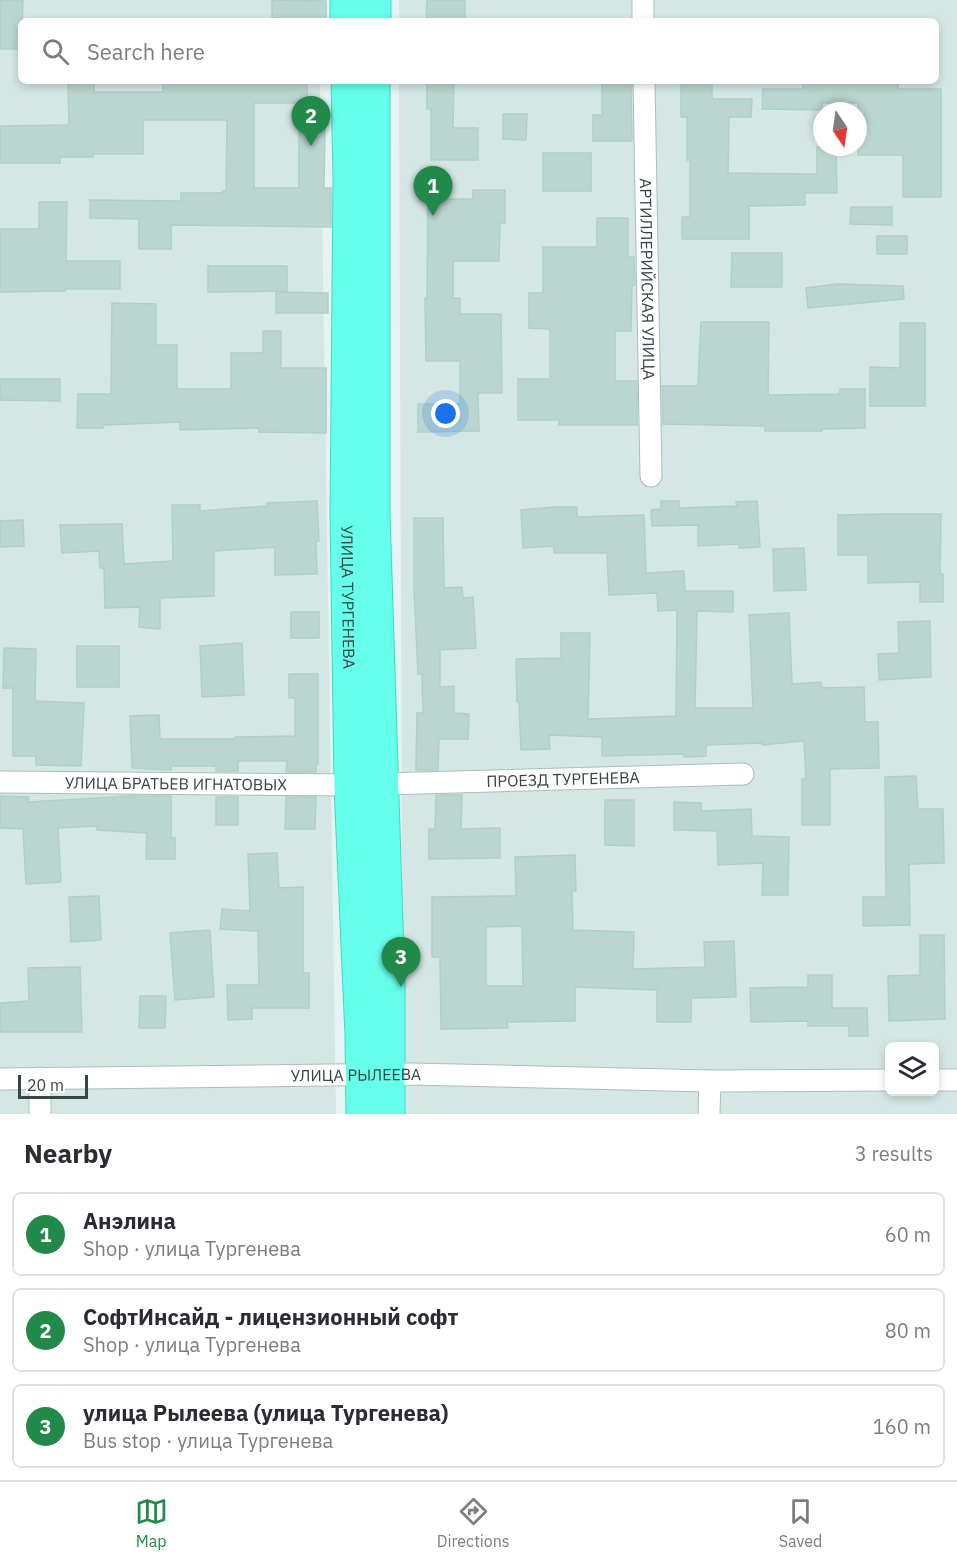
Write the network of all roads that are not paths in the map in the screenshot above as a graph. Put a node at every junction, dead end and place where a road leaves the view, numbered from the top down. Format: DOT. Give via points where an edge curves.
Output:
graph roads {
  1 [pos="347,0"];
  2 [pos="374,0"];
  3 [pos="643,0"];
  4 [pos="348,18"];
  5 [pos="374,18"];
  6 [pos="643,18"];
  7 [pos="348,84"];
  8 [pos="374,84"];
  9 [pos="644,84"];
  10 [pos="651,476"];
  11 [pos="743,774"];
  12 [pos="0,782"];
  13 [pos="367,784"];
  14 [pos="375,1075"];
  15 [pos="40,1078"];
  16 [pos="0,1079"];
  17 [pos="885,1080"];
  18 [pos="939,1080"];
  19 [pos="957,1080"];
  20 [pos="710,1081"];
  21 [pos="40,1114"];
  22 [pos="363,1114"];
  23 [pos="388,1114"];
  24 [pos="709,1114"];
  1 -- 4 [label="highway"];
  2 -- 5 [label="highway"];
  3 -- 6 [label="street"];
  7 -- 13 [label="highway, УЛИЦА ТУРГЕНЕВА" via="347,513"];
  8 -- 13 [label="highway, УЛИЦА ТУРГЕНЕВА" via="374,513"];
  9 -- 10 [label="street, АРТИЛЛЕРИЙСКАЯ УЛИЦА"];
  11 -- 13 [label="street, ПРОЕЗД ТУРГЕНЕВА"];
  12 -- 13 [label="street, УЛИЦА БРАТЬЕВ ИГНАТОВЫХ"];
  13 -- 14 [label="highway, УЛИЦА ТУРГЕНЕВА" via="388,987"];
  14 -- 15 [label="street, УЛИЦА РЫЛЕЕВА"];
  14 -- 20 [label="street, УЛИЦА РЫЛЕЕВА"];
  14 -- 22 [label="highway, УЛИЦА ТУРГЕНЕВА"];
  14 -- 23 [label="highway, УЛИЦА ТУРГЕНЕВА"];
  15 -- 16 [label="street, УЛИЦА РЫЛЕЕВА"];
  15 -- 21 [label="street"];
  17 -- 20 [label="street, УЛИЦА РЫЛЕЕВА"];
  18 -- 19 [label="street"];
  20 -- 24 [label="street"];
}
